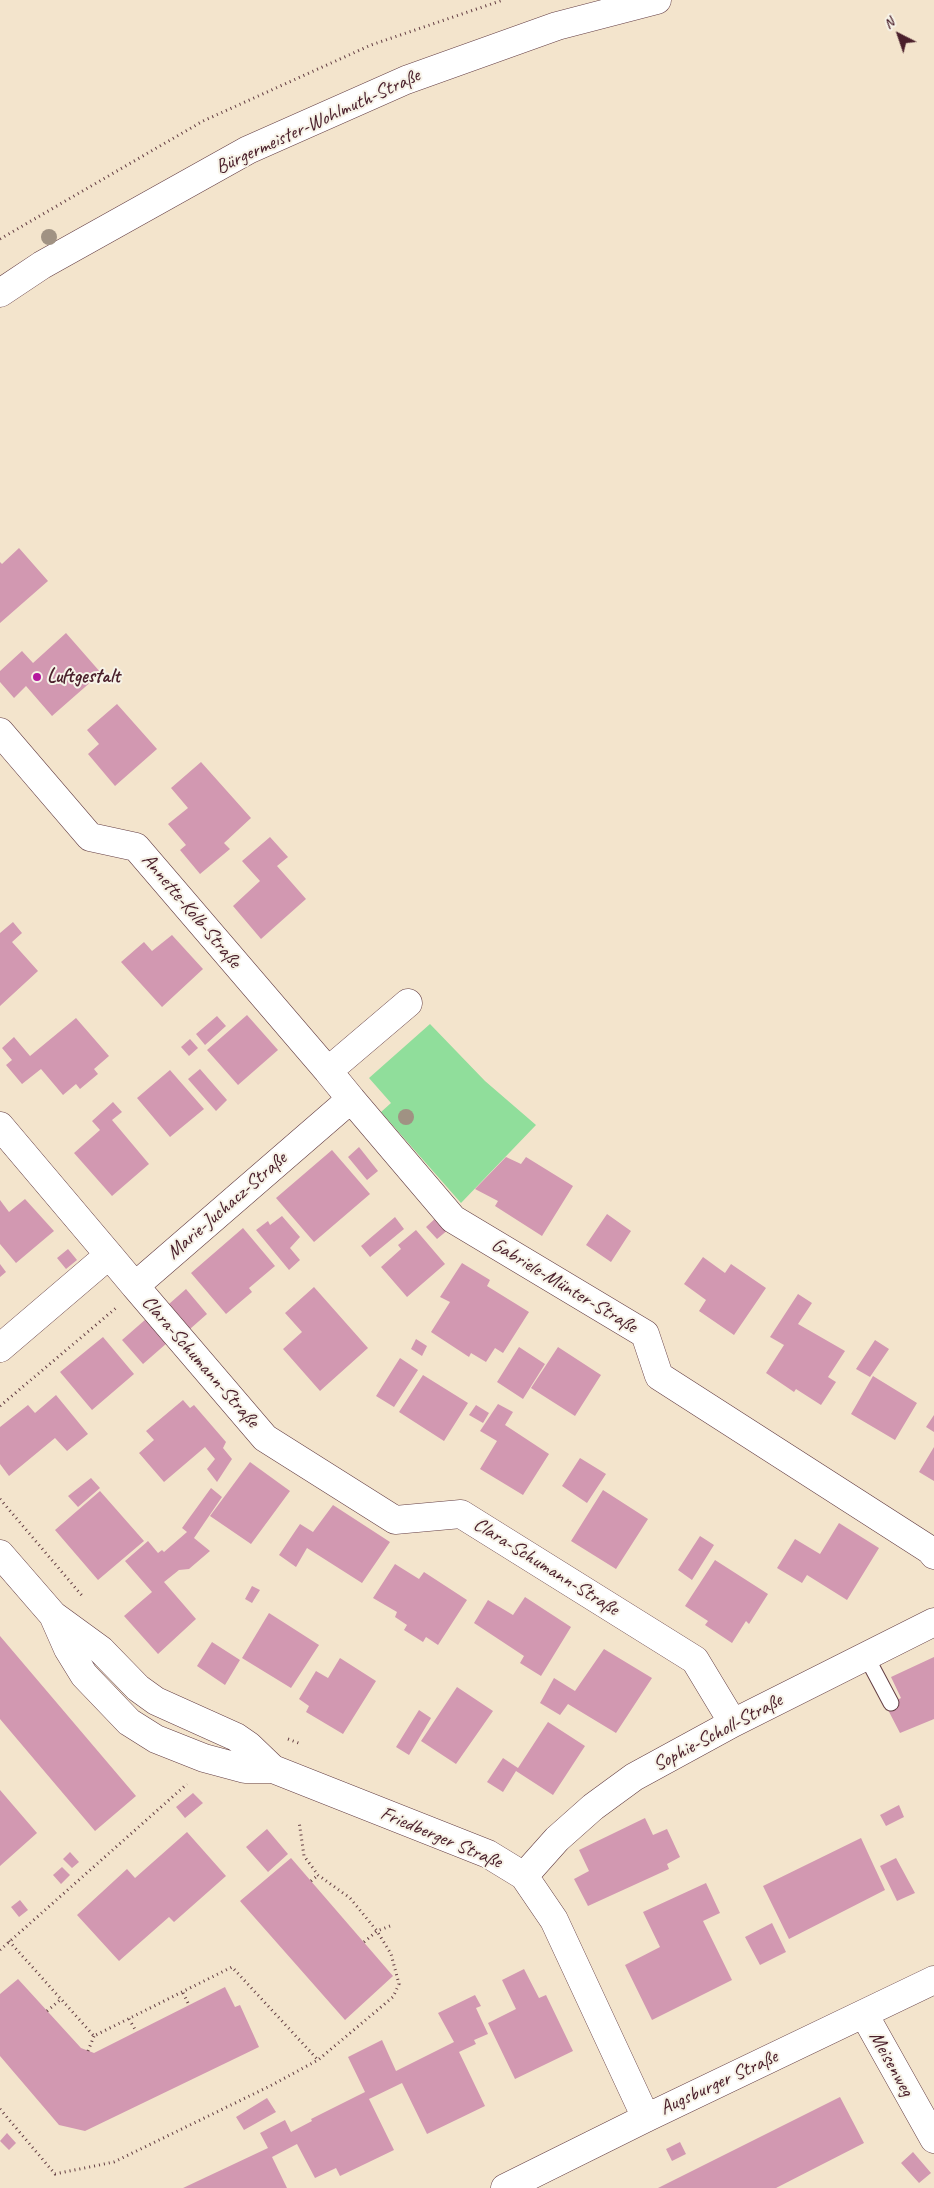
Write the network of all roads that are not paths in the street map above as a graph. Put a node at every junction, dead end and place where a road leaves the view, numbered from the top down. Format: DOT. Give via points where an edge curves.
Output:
graph roads {
  1 [pos="656,0"];
  2 [pos="0,293"];
  3 [pos="0,732"];
  4 [pos="408,1003"];
  5 [pos="328,1071"];
  6 [pos="351,1099"];
  7 [pos="0,1126"];
  8 [pos="109,1256"];
  9 [pos="136,1287"];
  10 [pos="0,1348"];
  11 [pos="0,1554"];
  12 [pos="934,1555"];
  13 [pos="934,1622"];
  14 [pos="866,1656"];
  15 [pos="891,1703"];
  16 [pos="733,1723"];
  17 [pos="524,1876"];
  18 [pos="934,1980"];
  19 [pos="864,2014"];
  20 [pos="646,2118"];
  21 [pos="934,2139"];
  22 [pos="505,2188"];
  1 -- 2 [label="street, Bürgermeister-Wohlmuth-Straße" via="557,26 415,77 265,142 42,265"];
  3 -- 5 [label="street, Annette-Kolb-Straße" via="90,837 136,846"];
  4 -- 5 [label="street"];
  5 -- 6 [label="street"];
  6 -- 9 [label="street, Marie-Juchacz-Straße"];
  6 -- 12 [label="street, Gabriele-Münter-Straße" via="453,1219 645,1334 659,1376"];
  7 -- 8 [label="street"];
  8 -- 9 [label="street"];
  8 -- 10 [label="street"];
  9 -- 16 [label="street, Clara-Schumann-Straße" via="265,1438 395,1520 461,1514 695,1660"];
  11 -- 17 [label="street, Friedberger Straße" via="53,1615 84,1675 129,1722 156,1739 245,1770 273,1769 488,1854"];
  13 -- 14 [label="street, Sophie-Scholl-Straße"];
  14 -- 15 [label="lane"];
  14 -- 16 [label="street, Sophie-Scholl-Straße"];
  16 -- 17 [label="street, Sophie-Scholl-Straße" via="634,1777 593,1807 557,1839"];
  17 -- 20 [label="street, Friedberger Straße" via="554,1920"];
  18 -- 19 [label="street, Augsburger Straße"];
  19 -- 20 [label="street, Augsburger Straße"];
  19 -- 21 [label="street, Meisenweg"];
  20 -- 22 [label="street, Augsburger Straße"];
}
